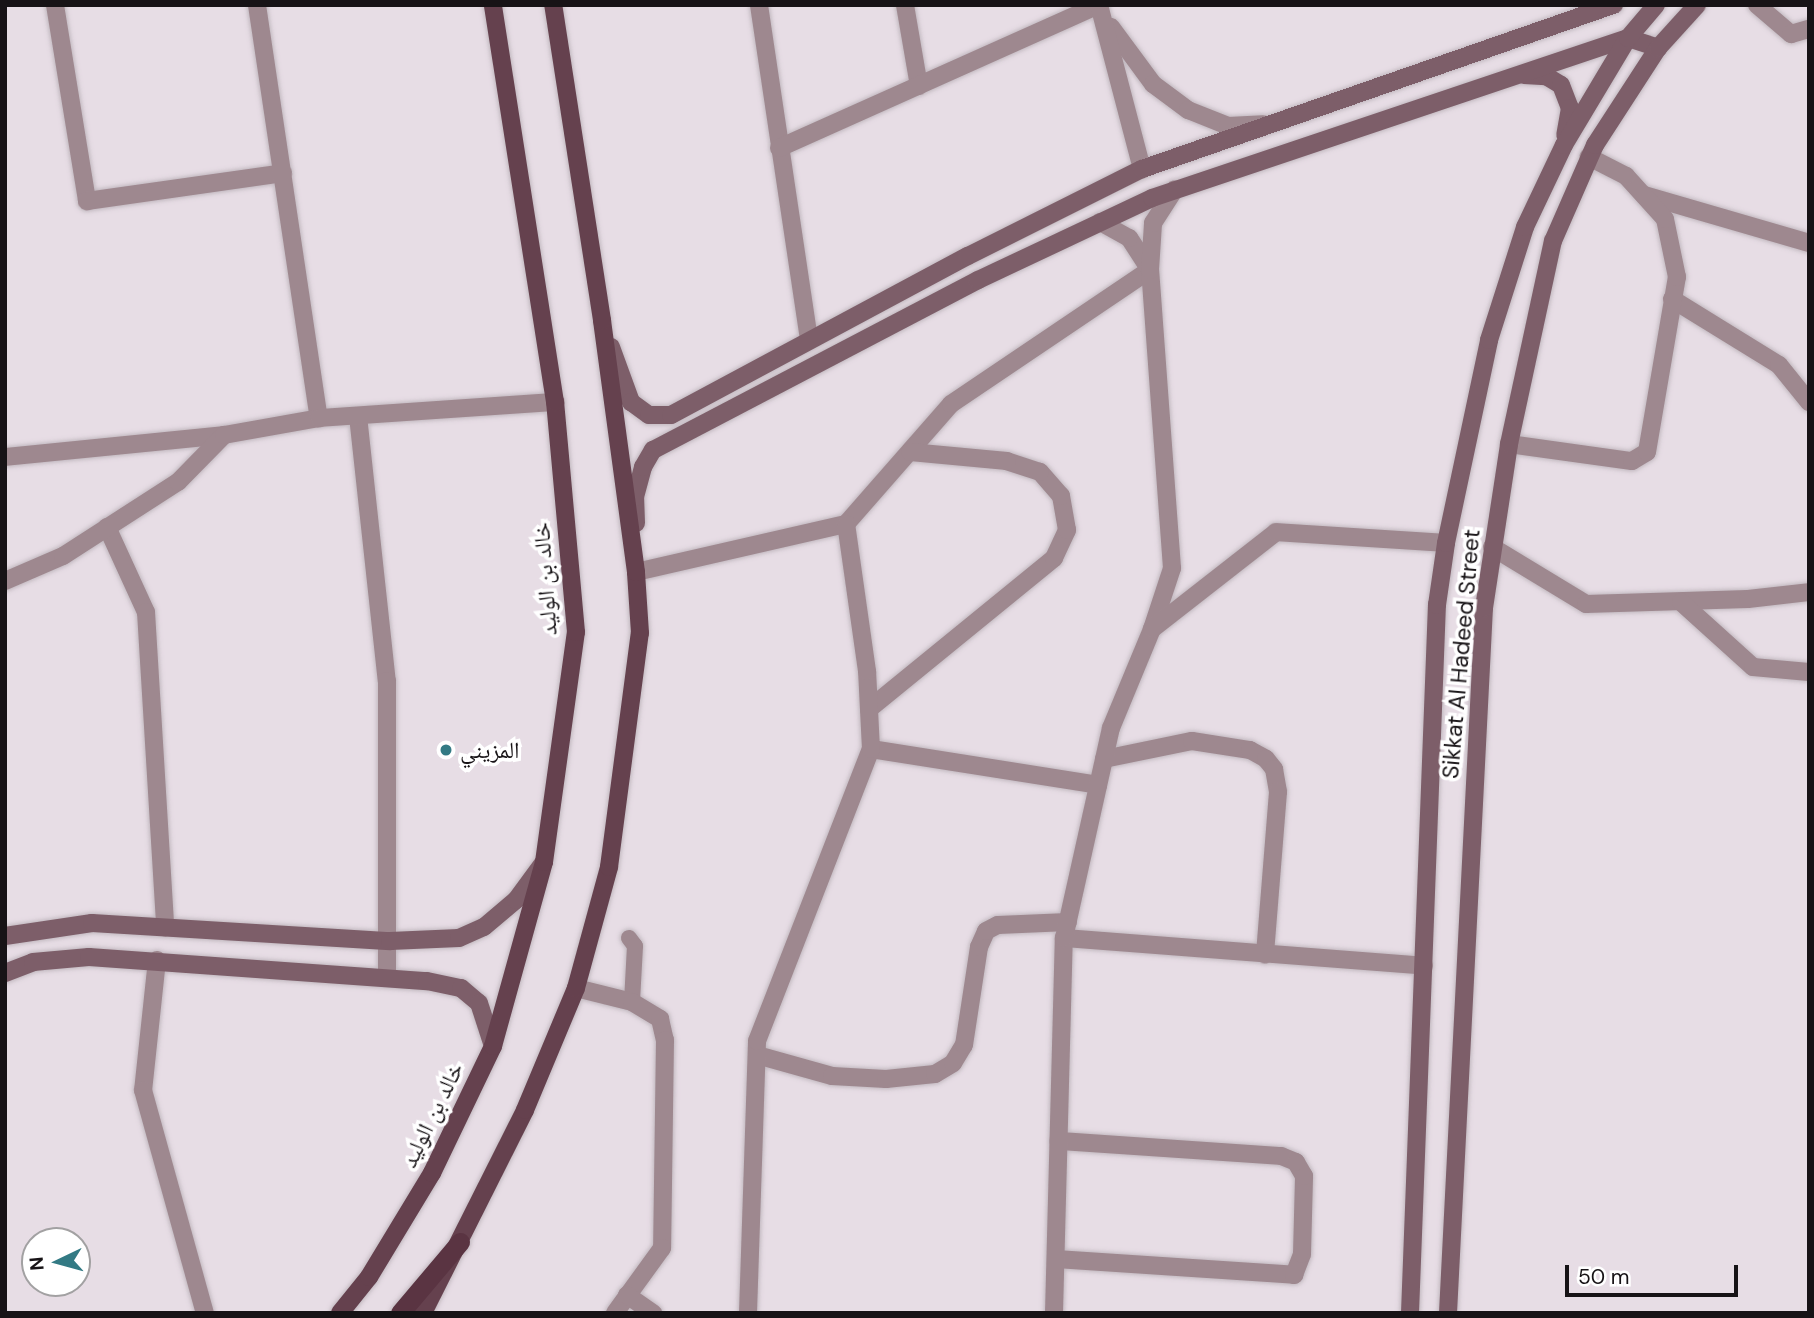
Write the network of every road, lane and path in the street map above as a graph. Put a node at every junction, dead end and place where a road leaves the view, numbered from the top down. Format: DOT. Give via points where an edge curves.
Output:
graph roads {
  1 [pos="55,5"];
  2 [pos="257,5"];
  3 [pos="493,5"];
  4 [pos="553,5"];
  5 [pos="759,5"];
  6 [pos="905,5"];
  7 [pos="1099,5"];
  8 [pos="1614,5"];
  9 [pos="1656,5"];
  10 [pos="1697,5"];
  11 [pos="1757,5"];
  12 [pos="1809,29"];
  13 [pos="1628,38"];
  14 [pos="1658,48"];
  15 [pos="1510,75"];
  16 [pos="919,86"];
  17 [pos="1277,124"];
  18 [pos="1564,145"];
  19 [pos="779,148"];
  20 [pos="1589,157"];
  21 [pos="1142,169"];
  22 [pos="283,173"];
  23 [pos="1175,189"];
  24 [pos="1644,195"];
  25 [pos="1100,222"];
  26 [pos="1809,243"];
  27 [pos="1150,270"];
  28 [pos="1672,299"];
  29 [pos="603,320"];
  30 [pos="809,339"];
  31 [pos="555,402"];
  32 [pos="1809,402"];
  33 [pos="358,416"];
  34 [pos="319,418"];
  35 [pos="224,435"];
  36 [pos="1509,444"];
  37 [pos="910,452"];
  38 [pos="5,457"];
  39 [pos="846,524"];
  40 [pos="107,527"];
  41 [pos="1446,542"];
  42 [pos="1492,547"];
  43 [pos="636,572"];
  44 [pos="5,581"];
  45 [pos="1809,592"];
  46 [pos="1681,602"];
  47 [pos="1153,629"];
  48 [pos="1809,672"];
  49 [pos="869,709"];
  50 [pos="871,749"];
  51 [pos="1104,759"];
  52 [pos="1098,785"];
  53 [pos="544,862"];
  54 [pos="164,928"];
  55 [pos="1066,930"];
  56 [pos="5,936"];
  57 [pos="629,938"];
  58 [pos="390,941"];
  59 [pos="1265,954"];
  60 [pos="157,960"];
  61 [pos="1424,966"];
  62 [pos="5,973"];
  63 [pos="387,977"];
  64 [pos="576,988"];
  65 [pos="632,1002"];
  66 [pos="493,1046"];
  67 [pos="757,1055"];
  68 [pos="1059,1141"];
  69 [pos="460,1242"];
  70 [pos="1056,1259"];
  71 [pos="627,1295"];
  72 [pos="205,1313"];
  73 [pos="340,1313"];
  74 [pos="400,1313"];
  75 [pos="423,1313"];
  76 [pos="615,1313"];
  77 [pos="653,1313"];
  78 [pos="748,1313"];
  79 [pos="1054,1313"];
  80 [pos="1410,1313"];
  81 [pos="1448,1313"];
  1 -- 22 [label="street" via="87,201"];
  2 -- 22 [label="street"];
  3 -- 31 [label="main road, خالد بن الوليد"];
  4 -- 29 [label="main road"];
  5 -- 19 [label="street"];
  6 -- 16 [label="street"];
  7 -- 16 [label="street"];
  7 -- 17 [label="street" via="1122,47 1153,84 1188,110 1228,126"];
  7 -- 21 [label="street"];
  8 -- 17 [label="main road"];
  9 -- 13 [label="main road, Sikkat Al Hadeed Street"];
  10 -- 14 [label="main road, Sikkat Al Hadeed Street"];
  11 -- 12 [label="street" via="1791,34"];
  13 -- 14 [label="main road"];
  13 -- 15 [label="main road"];
  13 -- 18 [label="main road, Sikkat Al Hadeed Street"];
  14 -- 20 [label="main road, Sikkat Al Hadeed Street"];
  15 -- 18 [label="main road" via="1546,76 1561,85 1570,108"];
  15 -- 23 [label="main road"];
  16 -- 19 [label="street"];
  17 -- 21 [label="main road"];
  18 -- 41 [label="main road, Sikkat Al Hadeed Street" via="1525,227 1489,340"];
  19 -- 30 [label="street"];
  20 -- 24 [label="street" via="1626,176"];
  20 -- 36 [label="main road, Sikkat Al Hadeed Street" via="1553,241"];
  21 -- 30 [label="main road"];
  22 -- 34 [label="street"];
  23 -- 25 [label="main road"];
  23 -- 27 [label="street" via="1153,223"];
  24 -- 26 [label="street"];
  24 -- 28 [label="street" via="1665,219 1677,277"];
  25 -- 27 [label="street" via="1129,238"];
  25 -- 43 [label="main road" via="978,280 653,450 635,497"];
  27 -- 37 [label="street" via="951,404"];
  27 -- 47 [label="street" via="1172,568"];
  28 -- 32 [label="street" via="1779,365"];
  28 -- 36 [label="street" via="1647,452 1632,461"];
  29 -- 30 [label="main road" via="631,402 649,415 671,415"];
  29 -- 43 [label="main road"];
  31 -- 33 [label="street"];
  31 -- 53 [label="main road, خالد بن الوليد" via="576,632"];
  33 -- 34 [label="street"];
  33 -- 58 [label="street" via="387,681"];
  34 -- 35 [label="street"];
  35 -- 38 [label="street"];
  35 -- 40 [label="street" via="178,482"];
  36 -- 42 [label="main road, Sikkat Al Hadeed Street"];
  37 -- 39 [label="street"];
  37 -- 49 [label="street" via="1007,461 1041,472 1061,496 1067,530 1054,558"];
  39 -- 43 [label="street"];
  39 -- 49 [label="street"];
  40 -- 44 [label="street" via="63,556"];
  40 -- 54 [label="street" via="146,612"];
  41 -- 47 [label="street" via="1276,532"];
  41 -- 61 [label="main road, Sikkat Al Hadeed Street" via="1437,605"];
  42 -- 46 [label="street" via="1586,604"];
  42 -- 81 [label="main road, Sikkat Al Hadeed Street" via="1484,608"];
  43 -- 64 [label="main road" via="639,634 609,867"];
  45 -- 46 [label="street"];
  46 -- 48 [label="street" via="1753,667"];
  47 -- 51 [label="street" via="1111,728"];
  49 -- 50 [label="street"];
  50 -- 52 [label="street"];
  50 -- 67 [label="street" via="757,1041"];
  51 -- 52 [label="street"];
  51 -- 59 [label="street" via="1192,741 1250,750 1274,769 1278,792"];
  52 -- 55 [label="street"];
  53 -- 58 [label="main road" via="516,900 484,927 458,938"];
  53 -- 66 [label="main road, خالد بن الوليد"];
  54 -- 56 [label="main road" via="92,923"];
  54 -- 58 [label="main road"];
  55 -- 59 [label="street"];
  55 -- 67 [label="street" via="998,925 986,931 979,947 964,1045 953,1063 935,1074 886,1079 832,1076"];
  55 -- 68 [label="street"];
  57 -- 65 [label="street" via="635,946"];
  58 -- 63 [label="street"];
  59 -- 61 [label="street"];
  60 -- 62 [label="main road" via="89,957 33,962"];
  60 -- 63 [label="main road"];
  60 -- 72 [label="street" via="143,1090"];
  61 -- 80 [label="main road, Sikkat Al Hadeed Street"];
  63 -- 66 [label="main road" via="461,988 479,1003"];
  64 -- 65 [label="street"];
  64 -- 69 [label="main road" via="526,1111"];
  65 -- 71 [label="street" via="660,1019 666,1040 662,1248"];
  66 -- 73 [label="main road, خالد بن الوليد" via="432,1173 369,1277"];
  67 -- 78 [label="street"];
  68 -- 70 [label="street"];
  68 -- 70 [label="street" via="1281,1156 1296,1162 1304,1177 1302,1254 1294,1275"];
  69 -- 74 [label="highway"];
  69 -- 75 [label="main road"];
  70 -- 79 [label="street"];
  71 -- 76 [label="street"];
  71 -- 77 [label="street"];
}
